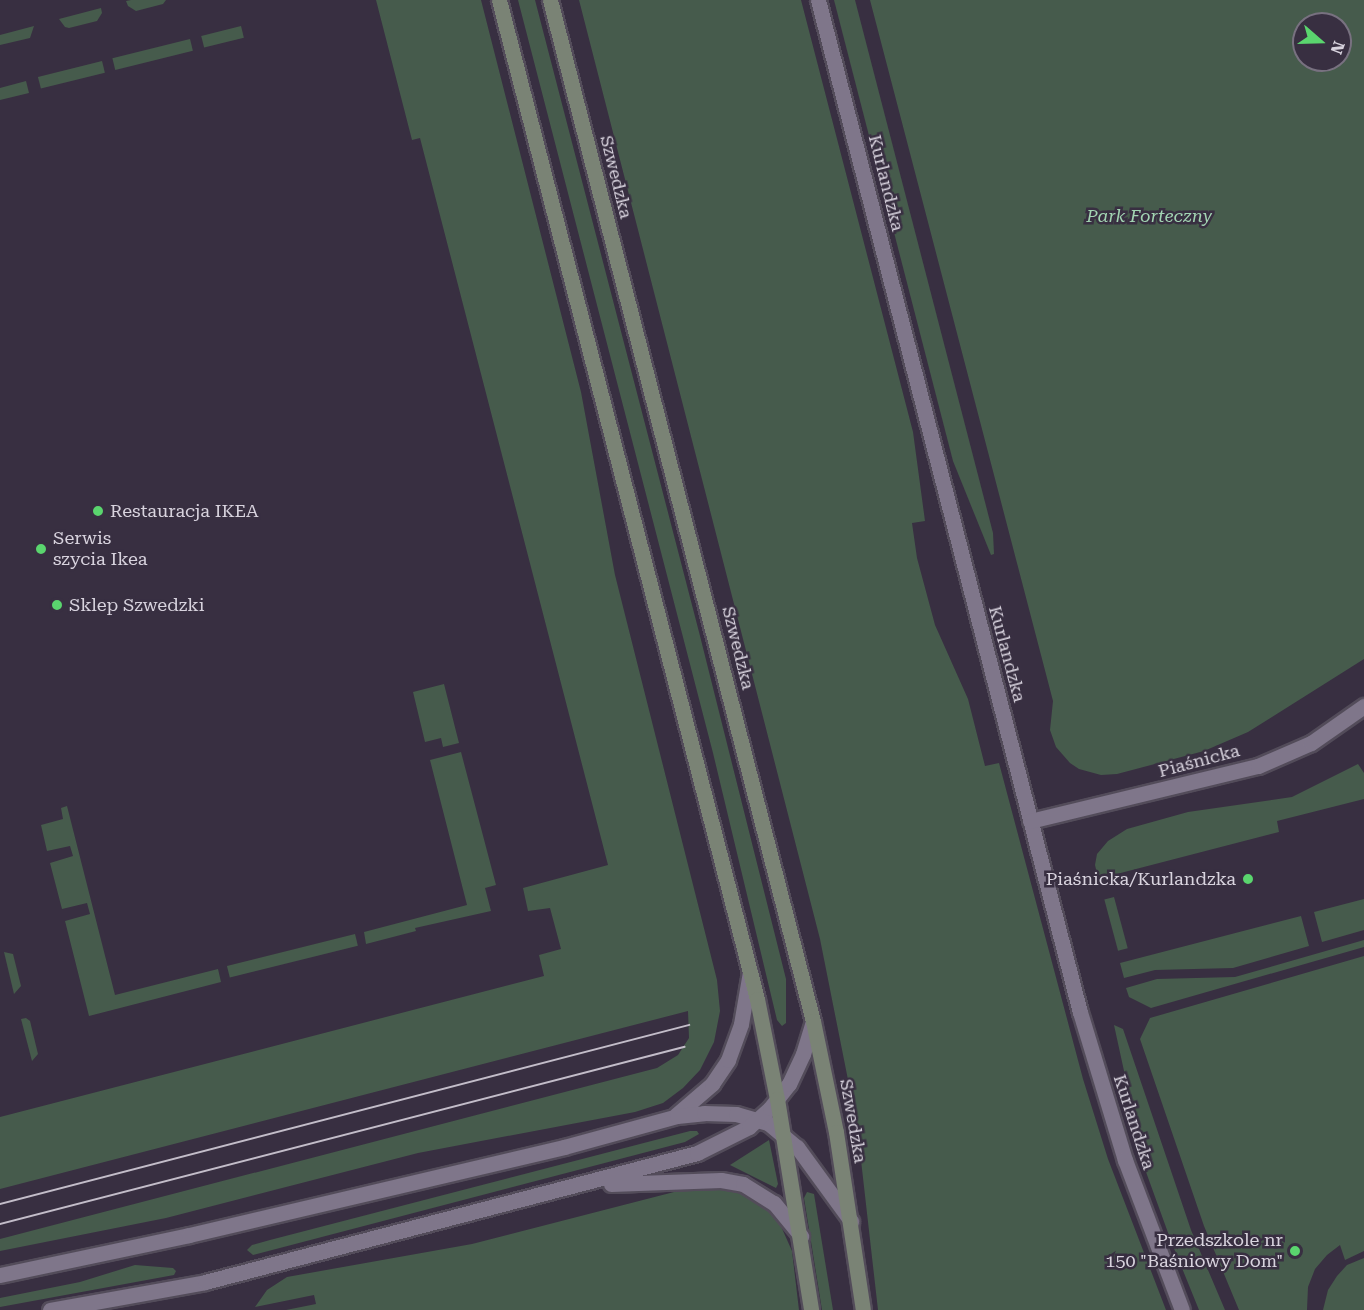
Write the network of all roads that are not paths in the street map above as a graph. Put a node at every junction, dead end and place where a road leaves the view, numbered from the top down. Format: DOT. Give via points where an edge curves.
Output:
graph roads {
  1 [pos="500,0"];
  2 [pos="550,0"];
  3 [pos="818,0"];
  4 [pos="1364,706"];
  5 [pos="1030,821"];
  6 [pos="750,972"];
  7 [pos="813,1021"];
  8 [pos="777,1099"];
  9 [pos="758,1119"];
  10 [pos="652,1124"];
  11 [pos="783,1134"];
  12 [pos="584,1185"];
  13 [pos="851,1221"];
  14 [pos="801,1236"];
  15 [pos="0,1275"];
  16 [pos="50,1310"];
  17 [pos="811,1310"];
  18 [pos="863,1310"];
  19 [pos="1182,1310"];
  1 -- 6 [label="street"];
  2 -- 7 [label="street, Szwedzka"];
  3 -- 5 [label="street, Kurlandzka"];
  4 -- 5 [label="street, Piaśnicka" via="1311,743 1258,766"];
  5 -- 19 [label="street, Kurlandzka" via="1106,1104"];
  6 -- 8 [label="street"];
  6 -- 10 [label="street" via="738,1037 721,1071 688,1107"];
  7 -- 8 [label="street" via="803,1054"];
  7 -- 13 [label="street, Szwedzka"];
  8 -- 9 [label="street"];
  8 -- 11 [label="street"];
  9 -- 10 [label="street" via="704,1113"];
  9 -- 11 [label="street"];
  9 -- 12 [label="street" via="697,1153"];
  10 -- 15 [label="street" via="189,1235"];
  11 -- 13 [label="street" via="808,1161"];
  11 -- 14 [label="street"];
  12 -- 14 [label="street" via="721,1180 743,1184 774,1203"];
  12 -- 16 [label="street" via="205,1282"];
  13 -- 18 [label="street, Szwedzka"];
  14 -- 17 [label="street"];
}
